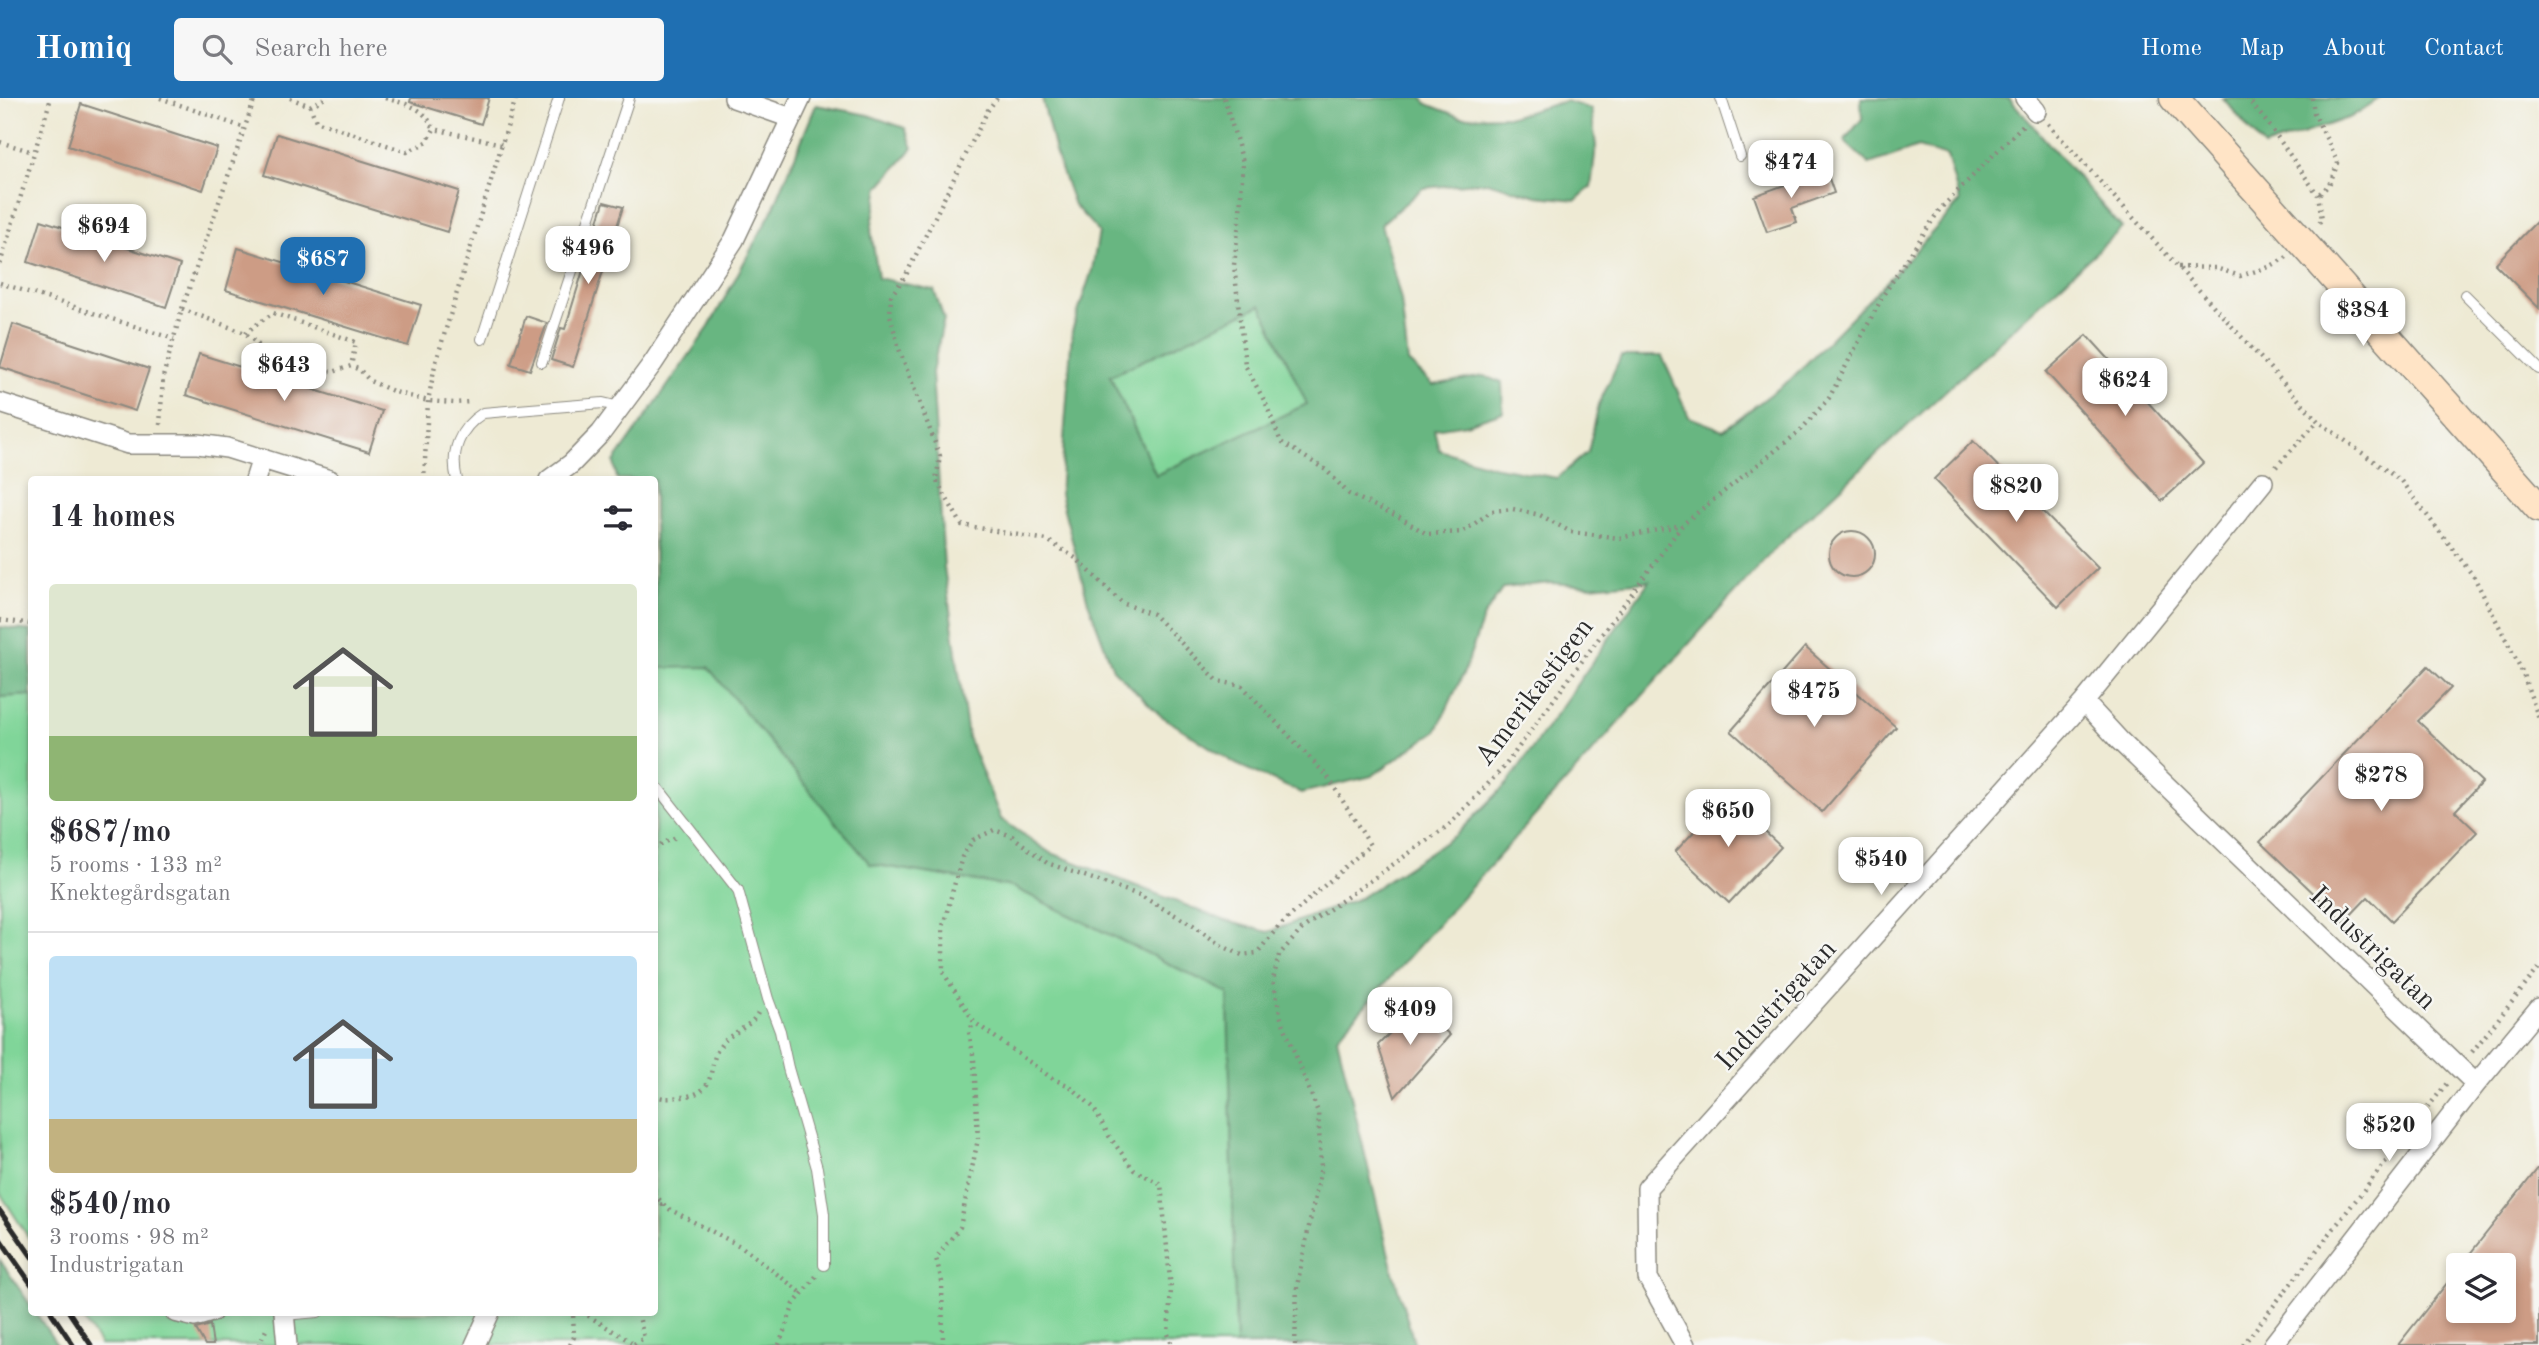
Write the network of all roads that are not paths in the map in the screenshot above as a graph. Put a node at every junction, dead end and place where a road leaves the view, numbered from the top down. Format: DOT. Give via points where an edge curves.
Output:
graph roads {
  1 [pos="559,98"];
  2 [pos="629,98"];
  3 [pos="734,98"];
  4 [pos="801,98"];
  5 [pos="1721,98"];
  6 [pos="2176,98"];
  7 [pos="792,118"];
  8 [pos="1740,156"];
  9 [pos="2465,295"];
  10 [pos="482,339"];
  11 [pos="542,362"];
  12 [pos="2539,369"];
  13 [pos="0,403"];
  14 [pos="620,408"];
  15 [pos="262,458"];
  16 [pos="256,476"];
  17 [pos="318,476"];
  18 [pos="457,476"];
  19 [pos="554,476"];
  20 [pos="2263,482"];
  21 [pos="2539,508"];
  22 [pos="2084,702"];
  23 [pos="658,788"];
  24 [pos="2539,1008"];
  25 [pos="2476,1084"];
  26 [pos="824,1265"];
  27 [pos="284,1316"];
  28 [pos="488,1316"];
  29 [pos="287,1345"];
  30 [pos="475,1345"];
  31 [pos="1685,1345"];
  32 [pos="2273,1345"];
  1 -- 10 [label="lane"];
  2 -- 11 [label="lane"];
  3 -- 7 [label="street"];
  4 -- 7 [label="street"];
  5 -- 8 [label="lane"];
  6 -- 21 [label="main road"];
  7 -- 14 [label="street" via="734,240"];
  9 -- 12 [label="lane"];
  13 -- 15 [label="street" via="128,444 198,444"];
  14 -- 18 [label="lane" via="603,403 483,413 460,433 455,452"];
  14 -- 19 [label="street" via="601,433"];
  15 -- 16 [label="street"];
  15 -- 17 [label="street"];
  20 -- 22 [label="street, Industrigatan"];
  22 -- 25 [label="street, Industrigatan"];
  22 -- 31 [label="street, Industrigatan" via="1647,1188 1648,1278"];
  23 -- 26 [label="lane" via="738,891 817,1168 824,1214"];
  24 -- 25 [label="street"];
  25 -- 32 [label="street"];
  27 -- 29 [label="street"];
  28 -- 30 [label="street"];
}
